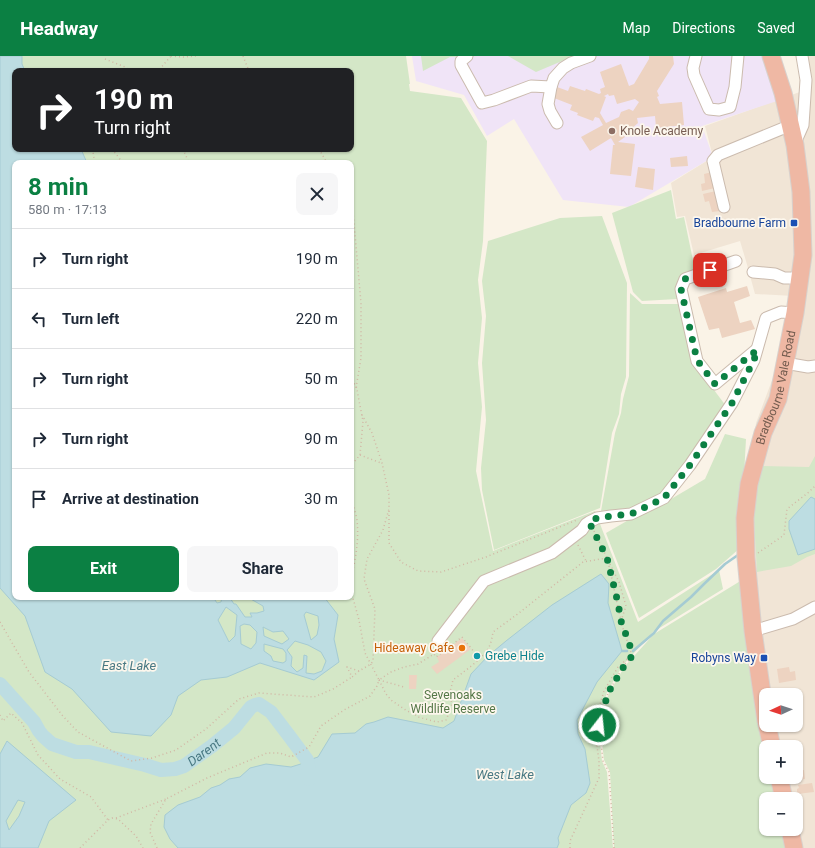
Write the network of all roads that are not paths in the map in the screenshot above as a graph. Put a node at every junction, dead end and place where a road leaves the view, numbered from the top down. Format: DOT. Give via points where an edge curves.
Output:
graph roads {
  1 [pos="467,56"];
  2 [pos="590,56"];
  3 [pos="696,56"];
  4 [pos="738,56"];
  5 [pos="771,56"];
  6 [pos="802,56"];
  7 [pos="551,87"];
  8 [pos="557,123"];
  9 [pos="791,125"];
  10 [pos="795,144"];
  11 [pos="724,207"];
  12 [pos="736,261"];
  13 [pos="753,272"];
  14 [pos="800,278"];
  15 [pos="795,313"];
  16 [pos="757,350"];
  17 [pos="785,363"];
  18 [pos="815,366"];
  19 [pos="815,607"];
  20 [pos="753,631"];
  21 [pos="438,640"];
  22 [pos="761,688"];
  23 [pos="791,836"];
  24 [pos="794,848"];
  1 -- 7 [label="street" via="461,61 461,65 482,103 531,86"];
  2 -- 7 [label="street" via="563,68 554,78"];
  3 -- 4 [label="street" via="694,75 709,109 719,110 730,107"];
  5 -- 9 [label="highway, Bradbourne Vale Road"];
  6 -- 10 [label="street" via="806,80 803,124"];
  7 -- 8 [label="street" via="548,104"];
  9 -- 10 [label="highway, Bradbourne Vale Road"];
  9 -- 11 [label="street" via="718,155 713,161"];
  10 -- 14 [label="highway, Bradbourne Vale Road" via="801,192 803,255"];
  12 -- 16 [label="street" via="685,279 681,289 697,360 715,384"];
  13 -- 14 [label="street" via="775,274 784,278"];
  14 -- 15 [label="highway, Bradbourne Vale Road"];
  15 -- 16 [label="street" via="781,312 766,318"];
  15 -- 17 [label="highway, Bradbourne Vale Road"];
  16 -- 21 [label="street" via="732,403 664,498 631,514 593,520 552,553 484,581"];
  17 -- 18 [label="street"];
  17 -- 20 [label="highway, Bradbourne Vale Road" via="778,399 763,433 749,484 745,518 746,558"];
  19 -- 20 [label="street" via="793,619"];
  20 -- 22 [label="highway, Bradbourne Vale Road"];
  23 -- 24 [label="highway"];
}
